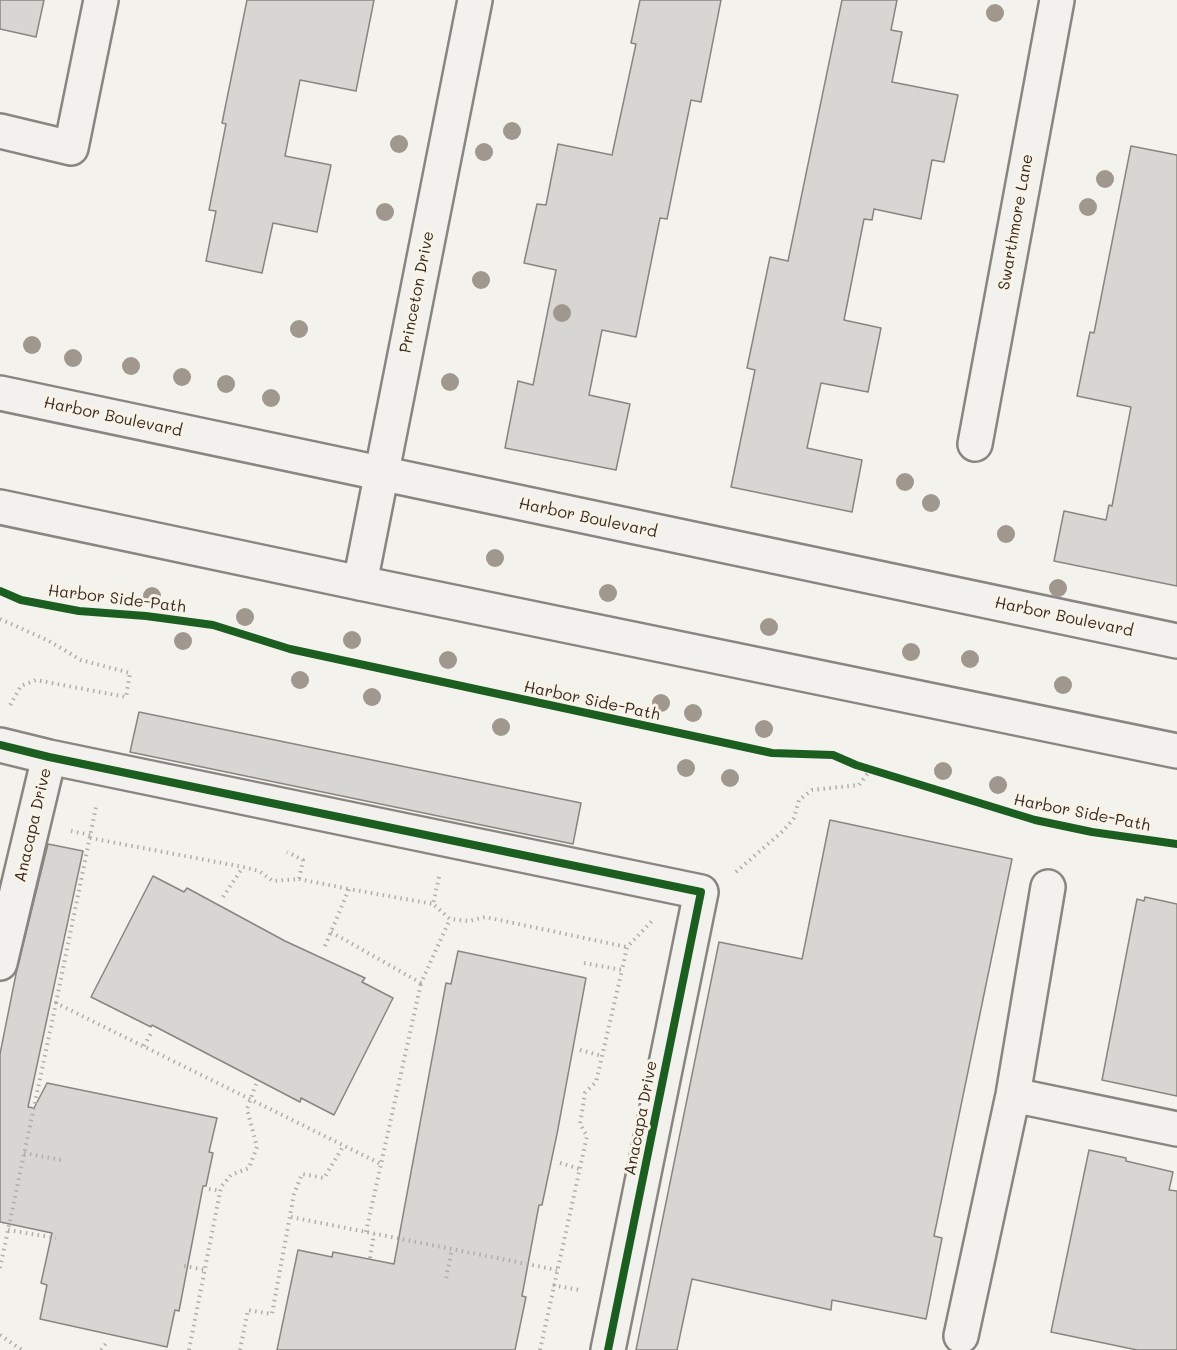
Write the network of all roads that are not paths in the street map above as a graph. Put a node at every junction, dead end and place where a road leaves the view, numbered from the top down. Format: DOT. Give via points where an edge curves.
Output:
graph roads {
  1 [pos="101,0"];
  2 [pos="475,0"];
  3 [pos="1057,0"];
  4 [pos="0,131"];
  5 [pos="0,393"];
  6 [pos="975,444"];
  7 [pos="380,474"];
  8 [pos="0,507"];
  9 [pos="360,583"];
  10 [pos="1177,641"];
  11 [pos="1,745"];
  12 [pos="1177,751"];
  13 [pos="49,758"];
  14 [pos="1048,887"];
  15 [pos="0,963"];
  16 [pos="1013,1095"];
  17 [pos="1177,1129"];
  18 [pos="961,1336"];
  19 [pos="608,1350"];
  1 -- 4 [label="street" via="71,148"];
  2 -- 7 [label="street, Princeton Drive"];
  3 -- 6 [label="street, Swarthmore Lane"];
  5 -- 7 [label="street, Harbor Boulevard"];
  7 -- 9 [label="street, Princeton Drive"];
  7 -- 10 [label="street, Harbor Boulevard"];
  8 -- 9 [label="street"];
  9 -- 12 [label="street"];
  11 -- 13 [label="street"];
  13 -- 15 [label="street, Anacapa Drive"];
  13 -- 19 [label="street, Anacapa Drive" via="701,892"];
  14 -- 16 [label="street"];
  16 -- 17 [label="street"];
  16 -- 18 [label="street"];
}
